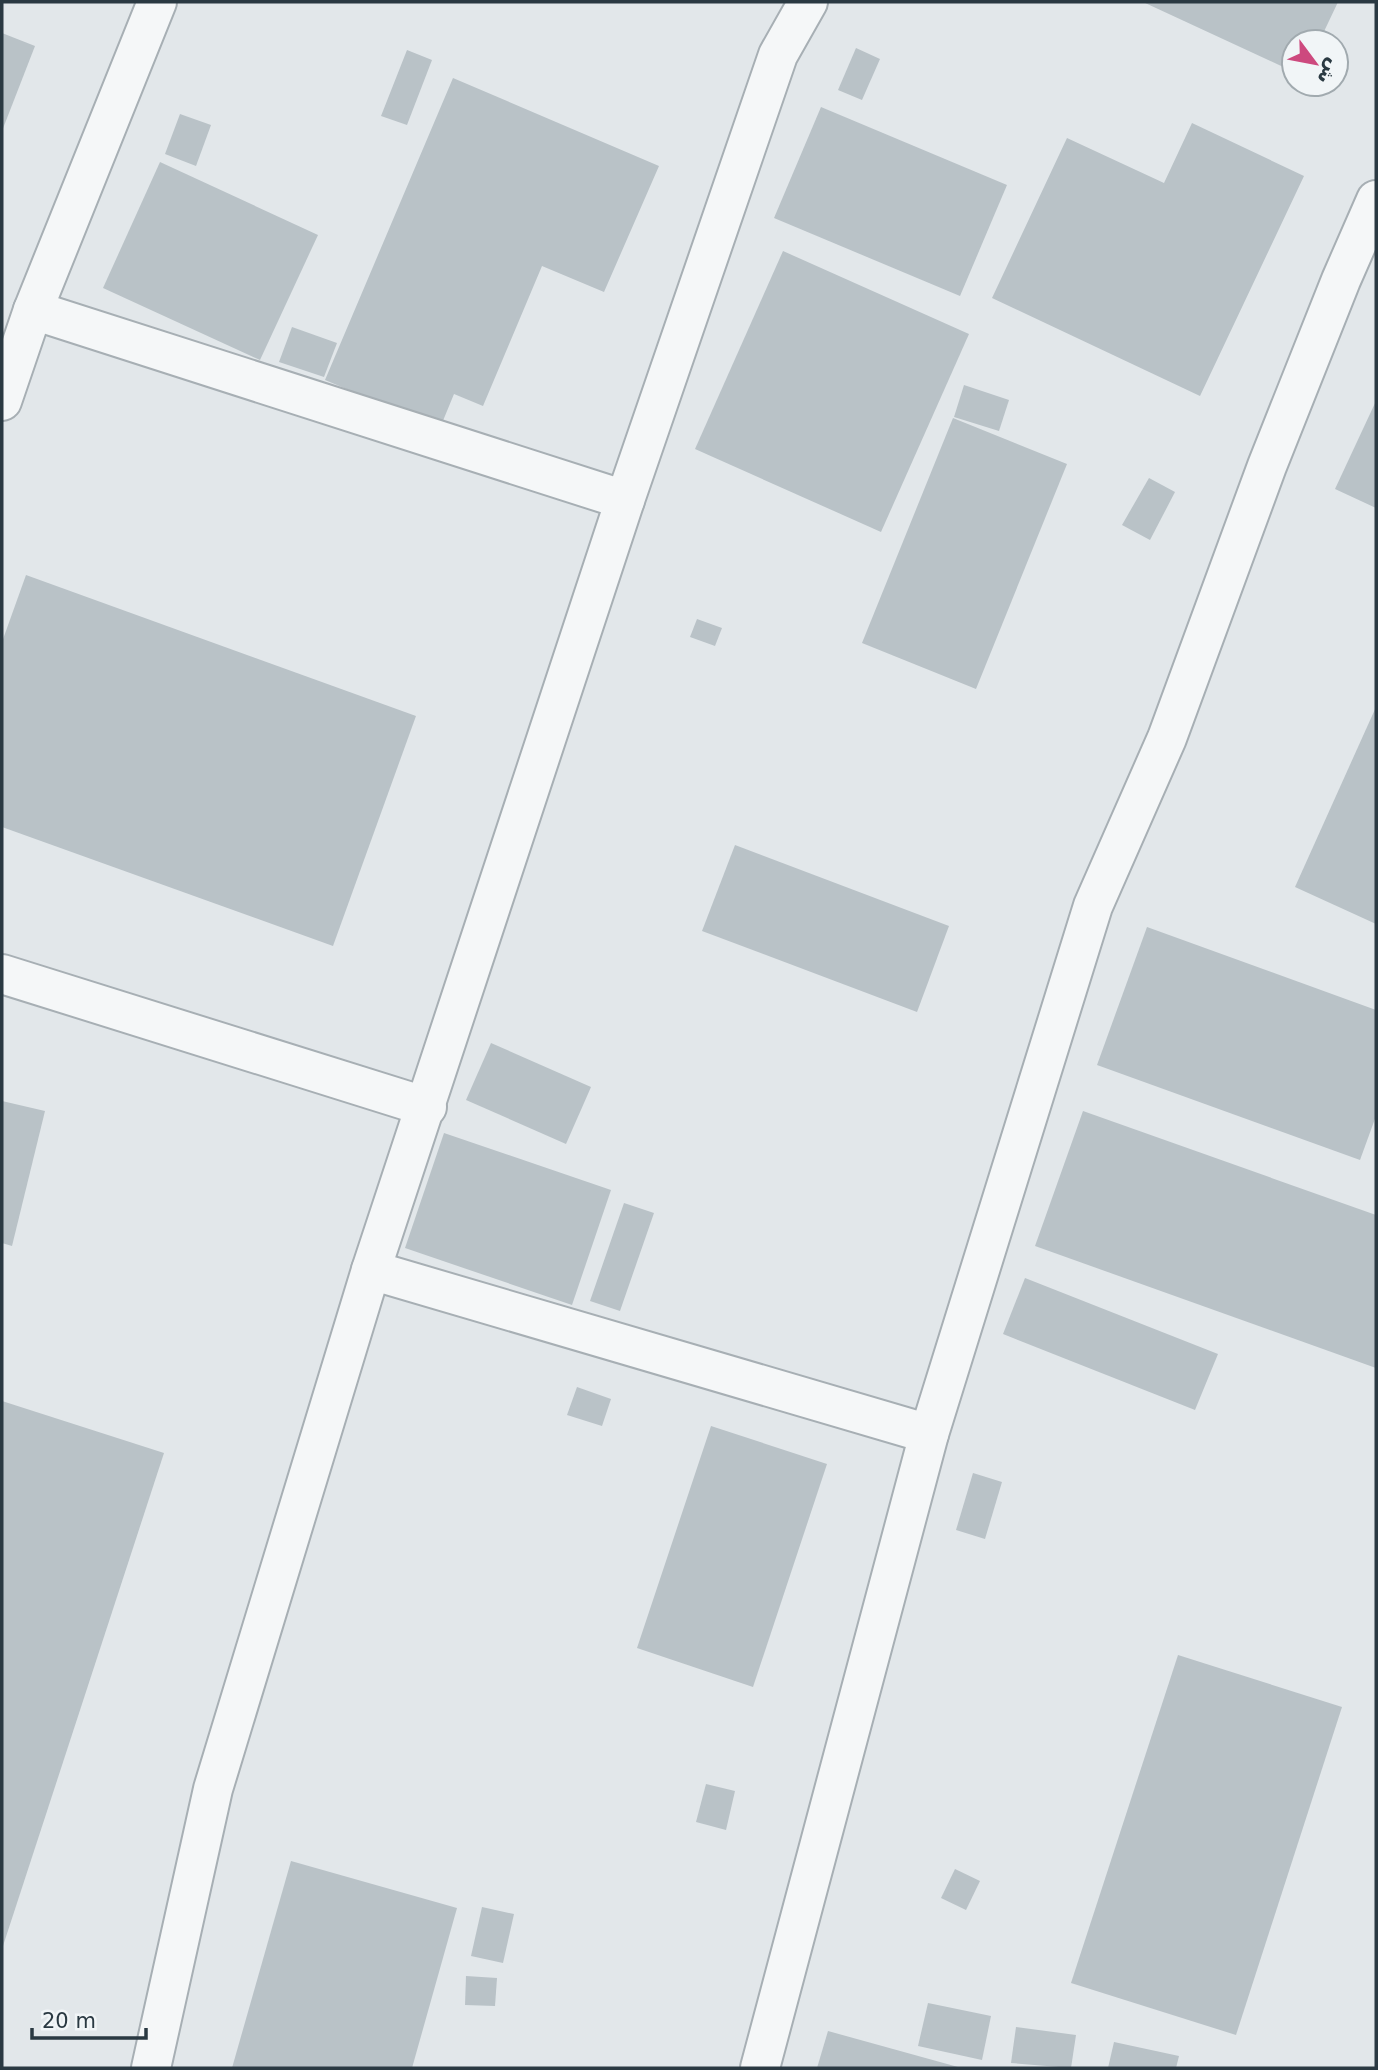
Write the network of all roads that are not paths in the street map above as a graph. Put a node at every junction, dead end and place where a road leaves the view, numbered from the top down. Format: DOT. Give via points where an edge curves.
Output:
graph roads {
  1 [pos="157,2"];
  2 [pos="808,2"];
  3 [pos="1376,200"];
  4 [pos="33,310"];
  5 [pos="2,401"];
  6 [pos="625,500"];
  7 [pos="2,974"];
  8 [pos="427,1107"];
  9 [pos="371,1270"];
  10 [pos="929,1434"];
  11 [pos="151,2068"];
  12 [pos="760,2068"];
  1 -- 4 [label="lane"];
  2 -- 6 [label="lane" via="778,55"];
  3 -- 10 [label="lane" via="1267,466 1167,738 1093,906"];
  4 -- 5 [label="lane"];
  4 -- 6 [label="lane"];
  6 -- 8 [label="lane"];
  7 -- 8 [label="lane"];
  8 -- 9 [label="lane"];
  9 -- 10 [label="lane"];
  9 -- 11 [label="lane" via="213,1789"];
  10 -- 12 [label="lane"];
}
